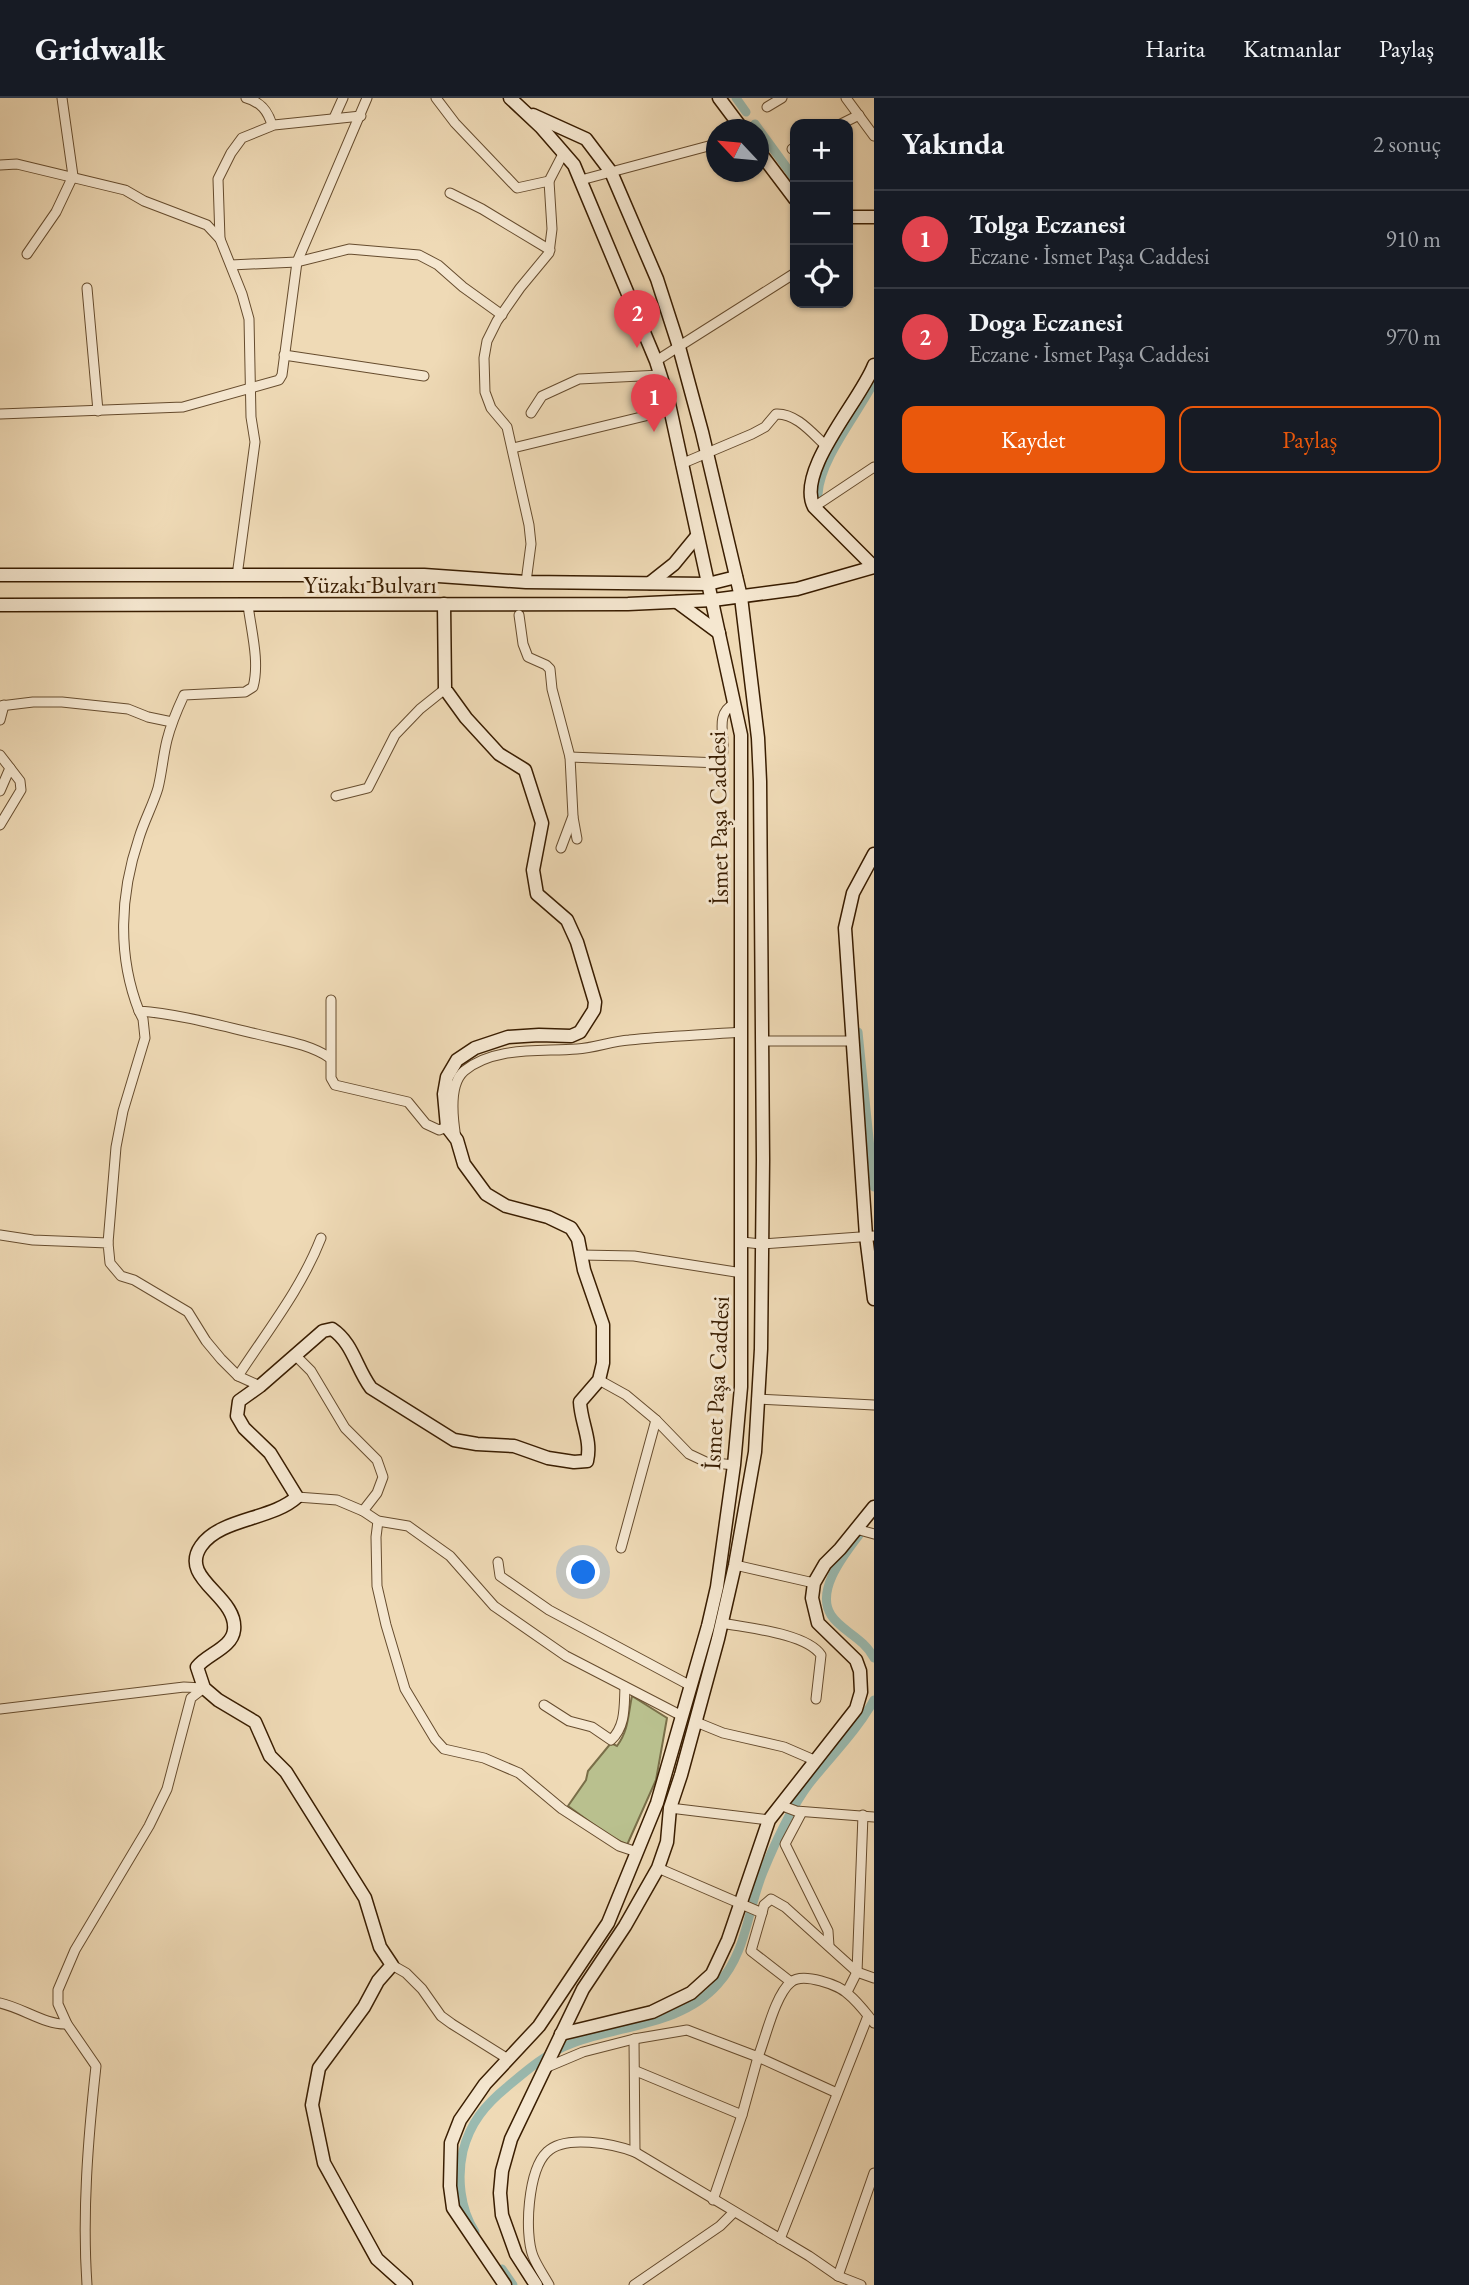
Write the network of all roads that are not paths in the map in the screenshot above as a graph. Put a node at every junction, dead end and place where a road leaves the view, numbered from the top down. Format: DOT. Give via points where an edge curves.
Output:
graph roads {
  1 [pos="62,98"];
  2 [pos="246,98"];
  3 [pos="343,98"];
  4 [pos="368,98"];
  5 [pos="436,98"];
  6 [pos="510,98"];
  7 [pos="719,98"];
  8 [pos="782,98"];
  9 [pos="846,98"];
  10 [pos="767,107"];
  11 [pos="523,110"];
  12 [pos="859,115"];
  13 [pos="361,116"];
  14 [pos="334,118"];
  15 [pos="735,119"];
  16 [pos="851,119"];
  17 [pos="272,125"];
  18 [pos="874,136"];
  19 [pos="706,147"];
  20 [pos="564,152"];
  21 [pos="0,165"];
  22 [pos="769,165"];
  23 [pos="611,172"];
  24 [pos="74,176"];
  25 [pos="581,180"];
  26 [pos="549,181"];
  27 [pos="790,192"];
  28 [pos="450,193"];
  29 [pos="853,217"];
  30 [pos="874,218"];
  31 [pos="220,239"];
  32 [pos="550,250"];
  33 [pos="27,254"];
  34 [pos="297,262"];
  35 [pos="230,265"];
  36 [pos="790,276"];
  37 [pos="86,288"];
  38 [pos="502,315"];
  39 [pos="679,347"];
  40 [pos="284,355"];
  41 [pos="656,361"];
  42 [pos="874,365"];
  43 [pos="660,375"];
  44 [pos="424,376"];
  45 [pos="251,387"];
  46 [pos="670,410"];
  47 [pos="98,411"];
  48 [pos="531,413"];
  49 [pos="0,414"];
  50 [pos="826,446"];
  51 [pos="513,448"];
  52 [pos="706,454"];
  53 [pos="681,464"];
  54 [pos="874,467"];
  55 [pos="814,507"];
  56 [pos="697,536"];
  57 [pos="874,567"];
  58 [pos="0,575"];
  59 [pos="237,576"];
  60 [pos="736,577"];
  61 [pos="526,582"];
  62 [pos="650,583"];
  63 [pos="708,584"];
  64 [pos="741,597"];
  65 [pos="713,600"];
  66 [pos="677,602"];
  67 [pos="444,604"];
  68 [pos="0,605"];
  69 [pos="248,605"];
  70 [pos="519,615"];
  71 [pos="719,633"];
  72 [pos="445,689"];
  73 [pos="734,704"];
  74 [pos="2,706"];
  75 [pos="0,720"];
  76 [pos="172,722"];
  77 [pos="0,755"];
  78 [pos="570,757"];
  79 [pos="10,768"];
  80 [pos="0,791"];
  81 [pos="336,796"];
  82 [pos="573,816"];
  83 [pos="0,825"];
  84 [pos="577,839"];
  85 [pos="561,848"];
  86 [pos="874,853"];
  87 [pos="331,1000"];
  88 [pos="139,1011"];
  89 [pos="741,1032"];
  90 [pos="761,1041"];
  91 [pos="853,1041"];
  92 [pos="330,1058"];
  93 [pos="447,1127"];
  94 [pos="457,1140"];
  95 [pos="0,1234"];
  96 [pos="870,1236"];
  97 [pos="321,1238"];
  98 [pos="742,1242"];
  99 [pos="108,1243"];
  100 [pos="761,1244"];
  101 [pos="581,1255"];
  102 [pos="742,1273"];
  103 [pos="874,1299"];
  104 [pos="295,1355"];
  105 [pos="238,1376"];
  106 [pos="599,1380"];
  107 [pos="260,1386"];
  108 [pos="757,1399"];
  109 [pos="874,1405"];
  110 [pos="656,1420"];
  111 [pos="734,1465"];
  112 [pos="297,1497"];
  113 [pos="874,1507"];
  114 [pos="363,1511"];
  115 [pos="378,1521"];
  116 [pos="863,1531"];
  117 [pos="621,1548"];
  118 [pos="498,1562"];
  119 [pos="735,1565"];
  120 [pos="814,1583"];
  121 [pos="722,1623"];
  122 [pos="691,1686"];
  123 [pos="625,1687"];
  124 [pos="204,1688"];
  125 [pos="816,1699"];
  126 [pos="544,1705"];
  127 [pos="0,1709"];
  128 [pos="682,1716"];
  129 [pos="696,1722"];
  130 [pos="814,1760"];
  131 [pos="670,1808"];
  132 [pos="791,1809"];
  133 [pos="863,1815"];
  134 [pos="874,1817"];
  135 [pos="769,1820"];
  136 [pos="637,1853"];
  137 [pos="658,1868"];
  138 [pos="625,1882"];
  139 [pos="646,1889"];
  140 [pos="752,1909"];
  141 [pos="829,1946"];
  142 [pos="392,1965"];
  143 [pos="857,1972"];
  144 [pos="874,1978"];
  145 [pos="791,1982"];
  146 [pos="847,1992"];
  147 [pos="0,2003"];
  148 [pos="871,2019"];
  149 [pos="67,2024"];
  150 [pos="561,2034"];
  151 [pos="634,2039"];
  152 [pos="758,2057"];
  153 [pos="508,2059"];
  154 [pos="545,2067"];
  155 [pos="636,2071"];
  156 [pos="837,2093"];
  157 [pos="742,2115"];
  158 [pos="635,2152"];
  159 [pos="874,2173"];
  160 [pos="713,2200"];
  161 [pos="734,2212"];
  162 [pos="780,2239"];
  163 [pos="838,2276"];
  164 [pos="87,2285"];
  165 [pos="406,2285"];
  166 [pos="505,2285"];
  167 [pos="536,2285"];
  168 [pos="549,2285"];
  169 [pos="635,2285"];
  170 [pos="861,2285"];
  1 -- 24 [label="street"];
  2 -- 17 [label="street" via="262,106"];
  3 -- 14 [label="street"];
  4 -- 13 [label="street"];
  5 -- 26 [label="street" via="517,188"];
  6 -- 11 [label="main road, İsmet Paşa Caddesi"];
  7 -- 15 [label="main road"];
  8 -- 10 [label="street"];
  9 -- 12 [label="street"];
  11 -- 20 [label="main road, İsmet Paşa Caddesi"];
  11 -- 23 [label="main road" via="586,139"];
  12 -- 16 [label="street"];
  12 -- 18 [label="street"];
  13 -- 14 [label="street"];
  13 -- 34 [label="street"];
  14 -- 17 [label="street"];
  17 -- 31 [label="street" via="242,138 222,170"];
  19 -- 23 [label="street"];
  20 -- 25 [label="main road, İsmet Paşa Caddesi"];
  20 -- 26 [label="street"];
  21 -- 24 [label="street"];
  22 -- 27 [label="main road"];
  23 -- 25 [label="street"];
  23 -- 39 [label="main road" via="657,279"];
  24 -- 31 [label="street" via="125,190 207,225"];
  24 -- 33 [label="street"];
  25 -- 41 [label="main road, İsmet Paşa Caddesi"];
  26 -- 32 [label="street"];
  28 -- 32 [label="street"];
  29 -- 30 [label="main road"];
  31 -- 35 [label="street"];
  32 -- 38 [label="street"];
  34 -- 35 [label="street"];
  34 -- 38 [label="street" via="349,249 419,255"];
  34 -- 40 [label="street"];
  35 -- 45 [label="street" via="249,319"];
  36 -- 39 [label="street"];
  37 -- 47 [label="street"];
  38 -- 51 [label="street" via="487,341 485,392 507,427"];
  39 -- 41 [label="street"];
  39 -- 52 [label="main road"];
  40 -- 44 [label="street"];
  40 -- 45 [label="street" via="279,380"];
  41 -- 43 [label="main road, İsmet Paşa Caddesi"];
  42 -- 50 [label="main road"];
  43 -- 46 [label="main road, İsmet Paşa Caddesi"];
  43 -- 48 [label="street" via="579,379 542,396"];
  45 -- 47 [label="street" via="183,407"];
  45 -- 59 [label="street" via="255,442"];
  46 -- 51 [label="street"];
  46 -- 53 [label="main road, İsmet Paşa Caddesi"];
  47 -- 49 [label="street"];
  50 -- 52 [label="street" via="802,424 776,414 765,427"];
  50 -- 55 [label="main road" via="812,476 810,500"];
  51 -- 61 [label="street" via="531,544"];
  52 -- 53 [label="street"];
  52 -- 60 [label="main road"];
  53 -- 56 [label="main road, İsmet Paşa Caddesi"];
  54 -- 55 [label="street"];
  55 -- 57 [label="main road"];
  56 -- 62 [label="main road" via="674,564"];
  56 -- 63 [label="main road, İsmet Paşa Caddesi"];
  57 -- 64 [label="main road, Yüzakı Bulvarı" via="797,589"];
  58 -- 59 [label="main road, Yüzakı Bulvarı"];
  59 -- 61 [label="main road, Yüzakı Bulvarı" via="425,575"];
  60 -- 63 [label="main road, Yüzakı Bulvarı"];
  60 -- 64 [label="main road"];
  61 -- 62 [label="main road, Yüzakı Bulvarı"];
  62 -- 63 [label="main road, Yüzakı Bulvarı"];
  63 -- 65 [label="main road, İsmet Paşa Caddesi"];
  64 -- 65 [label="main road, Yüzakı Bulvarı"];
  64 -- 90 [label="main road" via="758,748"];
  65 -- 66 [label="main road, Yüzakı Bulvarı"];
  65 -- 71 [label="main road, İsmet Paşa Caddesi"];
  66 -- 67 [label="main road, Yüzakı Bulvarı"];
  66 -- 71 [label="main road"];
  67 -- 69 [label="main road, Yüzakı Bulvarı"];
  67 -- 72 [label="main road"];
  68 -- 69 [label="main road, Yüzakı Bulvarı"];
  69 -- 76 [label="street" via="253,687 245,692 184,695"];
  70 -- 78 [label="street" via="528,657 550,670"];
  71 -- 73 [label="main road, İsmet Paşa Caddesi"];
  72 -- 81 [label="street" via="395,735 368,788"];
  72 -- 93 [label="main road" via="499,754 525,770 542,823 533,870 537,894 567,920 596,1002 580,1032 571,1036 508,1037 475,1048 457,1060 444,1094"];
  73 -- 78 [label="street" via="722,715 720,763"];
  73 -- 89 [label="main road, İsmet Paşa Caddesi" via="741,735"];
  74 -- 75 [label="street"];
  74 -- 76 [label="street" via="62,702 128,709"];
  76 -- 88 [label="street" via="158,788 126,880 122,924 129,986"];
  77 -- 79 [label="street"];
  78 -- 82 [label="street"];
  79 -- 80 [label="street"];
  79 -- 83 [label="street" via="21,790"];
  82 -- 84 [label="street"];
  82 -- 85 [label="street"];
  86 -- 91 [label="main road" via="853,893 845,928"];
  87 -- 92 [label="street"];
  88 -- 92 [label="street" via="247,1031 321,1051"];
  88 -- 99 [label="street" via="145,1038 116,1147"];
  89 -- 94 [label="street" via="499,1054 459,1077 453,1110"];
  89 -- 98 [label="main road, İsmet Paşa Caddesi"];
  90 -- 91 [label="street"];
  90 -- 100 [label="main road"];
  91 -- 96 [label="main road"];
  92 -- 93 [label="street" via="335,1085 408,1102 426,1124 439,1130"];
  93 -- 94 [label="main road"];
  94 -- 101 [label="main road" via="464,1164 486,1194 506,1206 571,1228"];
  95 -- 99 [label="street"];
  96 -- 100 [label="street"];
  96 -- 103 [label="main road"];
  97 -- 105 [label="street" via="287,1306"];
  98 -- 100 [label="street"];
  98 -- 102 [label="main road, İsmet Paşa Caddesi"];
  99 -- 105 [label="street" via="110,1263 121,1276 188,1312 206,1341"];
  100 -- 108 [label="main road"];
  101 -- 102 [label="street" via="634,1256"];
  101 -- 106 [label="main road" via="603,1325"];
  102 -- 111 [label="main road, İsmet Paşa Caddesi" via="741,1387"];
  104 -- 106 [label="main road" via="323,1331 332,1329 343,1336 371,1388 454,1440 514,1446 574,1462 587,1461 590,1446 580,1402"];
  104 -- 107 [label="main road"];
  104 -- 114 [label="street" via="311,1371 345,1428 377,1460 383,1476"];
  105 -- 107 [label="street"];
  106 -- 110 [label="street"];
  107 -- 112 [label="main road" via="239,1401 237,1416 270,1453"];
  108 -- 109 [label="street"];
  108 -- 119 [label="main road" via="755,1452"];
  110 -- 111 [label="street" via="689,1454 706,1462"];
  110 -- 117 [label="street"];
  111 -- 122 [label="main road, İsmet Paşa Caddesi" via="717,1587"];
  112 -- 114 [label="street" via="337,1500"];
  112 -- 124 [label="main road" via="277,1511 229,1527 201,1546 195,1563 200,1576 222,1599 234,1630 229,1643 197,1667"];
  113 -- 116 [label="main road"];
  114 -- 115 [label="street"];
  115 -- 123 [label="street" via="408,1526 450,1556 494,1606 566,1656"];
  115 -- 136 [label="street" via="377,1586 386,1625 405,1689 435,1739 444,1749 484,1758 519,1773 562,1809"];
  116 -- 120 [label="main road" via="825,1564"];
  118 -- 122 [label="street" via="500,1576 550,1610"];
  119 -- 120 [label="street"];
  119 -- 121 [label="main road"];
  120 -- 130 [label="main road" via="818,1623 856,1660 861,1692 852,1715"];
  121 -- 125 [label="street" via="802,1640 816,1648 821,1655"];
  121 -- 129 [label="main road"];
  122 -- 128 [label="main road, İsmet Paşa Caddesi"];
  123 -- 126 [label="street" via="623,1719 611,1740"];
  123 -- 128 [label="street"];
  124 -- 127 [label="street"];
  124 -- 142 [label="main road" via="255,1722 271,1756 286,1772 365,1898 380,1947"];
  124 -- 149 [label="street" via="191,1698 167,1789 75,1950 58,1990 58,2004"];
  128 -- 136 [label="main road, İsmet Paşa Caddesi"];
  129 -- 130 [label="street"];
  129 -- 131 [label="main road"];
  130 -- 132 [label="main road"];
  131 -- 135 [label="street"];
  131 -- 137 [label="main road" via="667,1842"];
  132 -- 133 [label="street"];
  132 -- 135 [label="main road"];
  132 -- 141 [label="street" via="785,1844 828,1931"];
  133 -- 134 [label="street"];
  133 -- 143 [label="street"];
  135 -- 140 [label="main road"];
  136 -- 138 [label="main road, İsmet Paşa Caddesi"];
  137 -- 139 [label="main road"];
  137 -- 140 [label="street"];
  138 -- 139 [label="main road"];
  138 -- 153 [label="main road, İsmet Paşa Caddesi" via="608,1923 539,2026"];
  139 -- 150 [label="main road" via="583,1989"];
  140 -- 141 [label="street" via="771,1899"];
  140 -- 145 [label="street" via="751,1951"];
  140 -- 150 [label="main road" via="728,1940 712,1974 691,1993 652,2012"];
  141 -- 143 [label="street"];
  142 -- 153 [label="street" via="406,1973 452,2024"];
  142 -- 165 [label="main road" via="319,2068 312,2105 324,2163 377,2259"];
  143 -- 144 [label="street"];
  143 -- 146 [label="street"];
  145 -- 146 [label="street" via="813,1979"];
  145 -- 152 [label="street" via="779,2000"];
  146 -- 148 [label="street"];
  147 -- 149 [label="street" via="53,2025"];
  148 -- 156 [label="street"];
  149 -- 164 [label="street" via="96,2066 83,2236"];
  150 -- 154 [label="main road"];
  151 -- 152 [label="street" via="687,2030"];
  151 -- 154 [label="street"];
  151 -- 155 [label="street"];
  152 -- 156 [label="street"];
  152 -- 157 [label="street"];
  153 -- 166 [label="main road, İsmet Paşa Caddesi" via="460,2120 451,2143 450,2186 453,2208"];
  154 -- 167 [label="main road" via="511,2139 500,2193 502,2215 516,2255"];
  155 -- 157 [label="street"];
  155 -- 158 [label="street"];
  156 -- 162 [label="street"];
  157 -- 160 [label="street"];
  158 -- 160 [label="street"];
  158 -- 168 [label="street" via="598,2143 568,2143 548,2150 539,2162 528,2234 533,2257"];
  159 -- 163 [label="street"];
  160 -- 161 [label="street"];
  161 -- 162 [label="street"];
  161 -- 169 [label="street" via="720,2227"];
  162 -- 163 [label="street"];
  163 -- 170 [label="street"];
}
